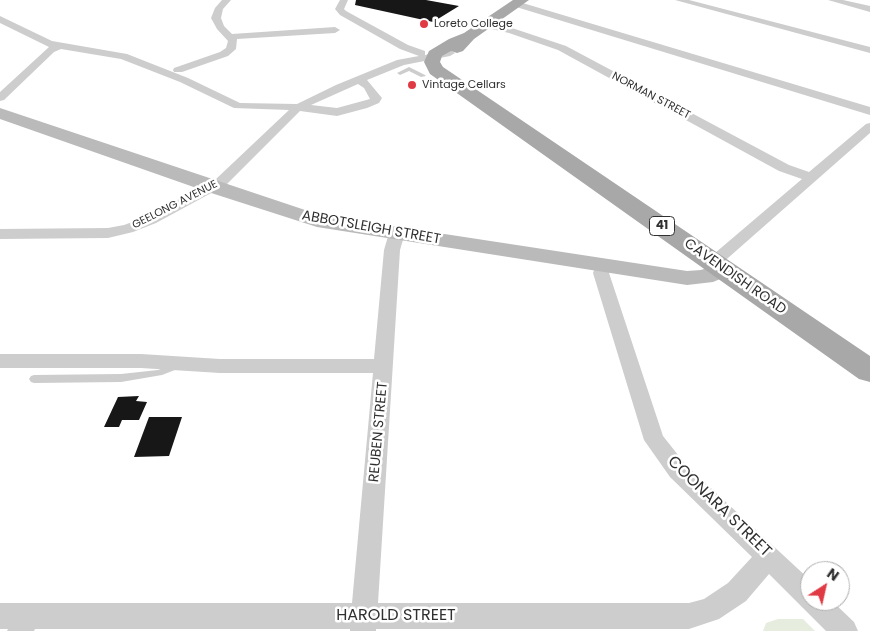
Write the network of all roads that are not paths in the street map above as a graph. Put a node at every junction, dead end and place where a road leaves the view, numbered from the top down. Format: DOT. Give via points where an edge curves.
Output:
graph roads {
  1 [pos="228,0"];
  2 [pos="344,0"];
  3 [pos="679,0"];
  4 [pos="832,0"];
  5 [pos="848,0"];
  6 [pos="520,2"];
  7 [pos="870,7"];
  8 [pos="0,9"];
  9 [pos="0,19"];
  10 [pos="486,25"];
  11 [pos="335,30"];
  12 [pos="230,38"];
  13 [pos="57,47"];
  14 [pos="449,49"];
  15 [pos="870,50"];
  16 [pos="422,56"];
  17 [pos="401,67"];
  18 [pos="178,70"];
  19 [pos="423,76"];
  20 [pos="765,76"];
  21 [pos="359,79"];
  22 [pos="453,80"];
  23 [pos="220,96"];
  24 [pos="0,98"];
  25 [pos="870,105"];
  26 [pos="297,108"];
  27 [pos="870,111"];
  28 [pos="0,113"];
  29 [pos="870,127"];
  30 [pos="812,178"];
  31 [pos="212,187"];
  32 [pos="397,233"];
  33 [pos="0,234"];
  34 [pos="603,264"];
  35 [pos="719,265"];
  36 [pos="0,361"];
  37 [pos="184,363"];
  38 [pos="384,366"];
  39 [pos="870,371"];
  40 [pos="34,379"];
  41 [pos="769,556"];
  42 [pos="800,587"];
  43 [pos="824,611"];
  44 [pos="0,616"];
  45 [pos="24,623"];
  46 [pos="363,623"];
  47 [pos="845,631"];
  1 -- 12 [label="street" via="219,8 216,18"];
  2 -- 16 [label="street" via="339,9 343,13"];
  3 -- 15 [label="street"];
  4 -- 7 [label="street"];
  5 -- 7 [label="street"];
  6 -- 10 [label="main road"];
  6 -- 20 [label="street"];
  8 -- 18 [label="street" via="71,43 136,54"];
  9 -- 13 [label="street"];
  10 -- 14 [label="main road"];
  10 -- 30 [label="street, NORMAN STREET" via="562,48 784,168"];
  11 -- 12 [label="street"];
  12 -- 18 [label="street" via="233,42 231,49 224,54"];
  13 -- 23 [label="street" via="123,56"];
  13 -- 24 [label="street"];
  14 -- 16 [label="main road"];
  14 -- 22 [label="main road" via="446,63"];
  16 -- 17 [label="street, GEELONG AVENUE"];
  16 -- 22 [label="main road, CAVENDISH ROAD / 41"];
  17 -- 19 [label="lane"];
  17 -- 21 [label="street, GEELONG AVENUE"];
  18 -- 23 [label="street" via="216,89"];
  20 -- 25 [label="street"];
  20 -- 27 [label="street"];
  21 -- 26 [label="street, GEELONG AVENUE"];
  21 -- 26 [label="street" via="376,98 370,104 337,112"];
  22 -- 35 [label="main road, CAVENDISH ROAD / 41"];
  23 -- 26 [label="street" via="238,106"];
  26 -- 31 [label="street, GEELONG AVENUE" via="235,170"];
  28 -- 31 [label="street, ABBOTSLEIGH STREET"];
  29 -- 30 [label="street"];
  30 -- 35 [label="street"];
  31 -- 32 [label="street, ABBOTSLEIGH STREET" via="317,221"];
  31 -- 33 [label="street, GEELONG AVENUE" via="128,229 108,233"];
  32 -- 34 [label="street, ABBOTSLEIGH STREET"];
  32 -- 38 [label="street, REUBEN STREET" via="392,250"];
  34 -- 35 [label="street, ABBOTSLEIGH STREET" via="687,278 705,277"];
  34 -- 41 [label="street, COONARA STREET" via="601,273 654,440 678,471"];
  35 -- 39 [label="main road, CAVENDISH ROAD / 41"];
  36 -- 37 [label="street"];
  37 -- 38 [label="street"];
  37 -- 40 [label="lane" via="159,373 120,378"];
  38 -- 46 [label="street, REUBEN STREET"];
  41 -- 42 [label="street, COONARA STREET"];
  41 -- 46 [label="street, HAROLD STREET" via="737,592 710,610 689,616"];
  43 -- 47 [label="street"];
  44 -- 45 [label="street, HAROLD STREET"];
  45 -- 46 [label="street, HAROLD STREET"];
}
